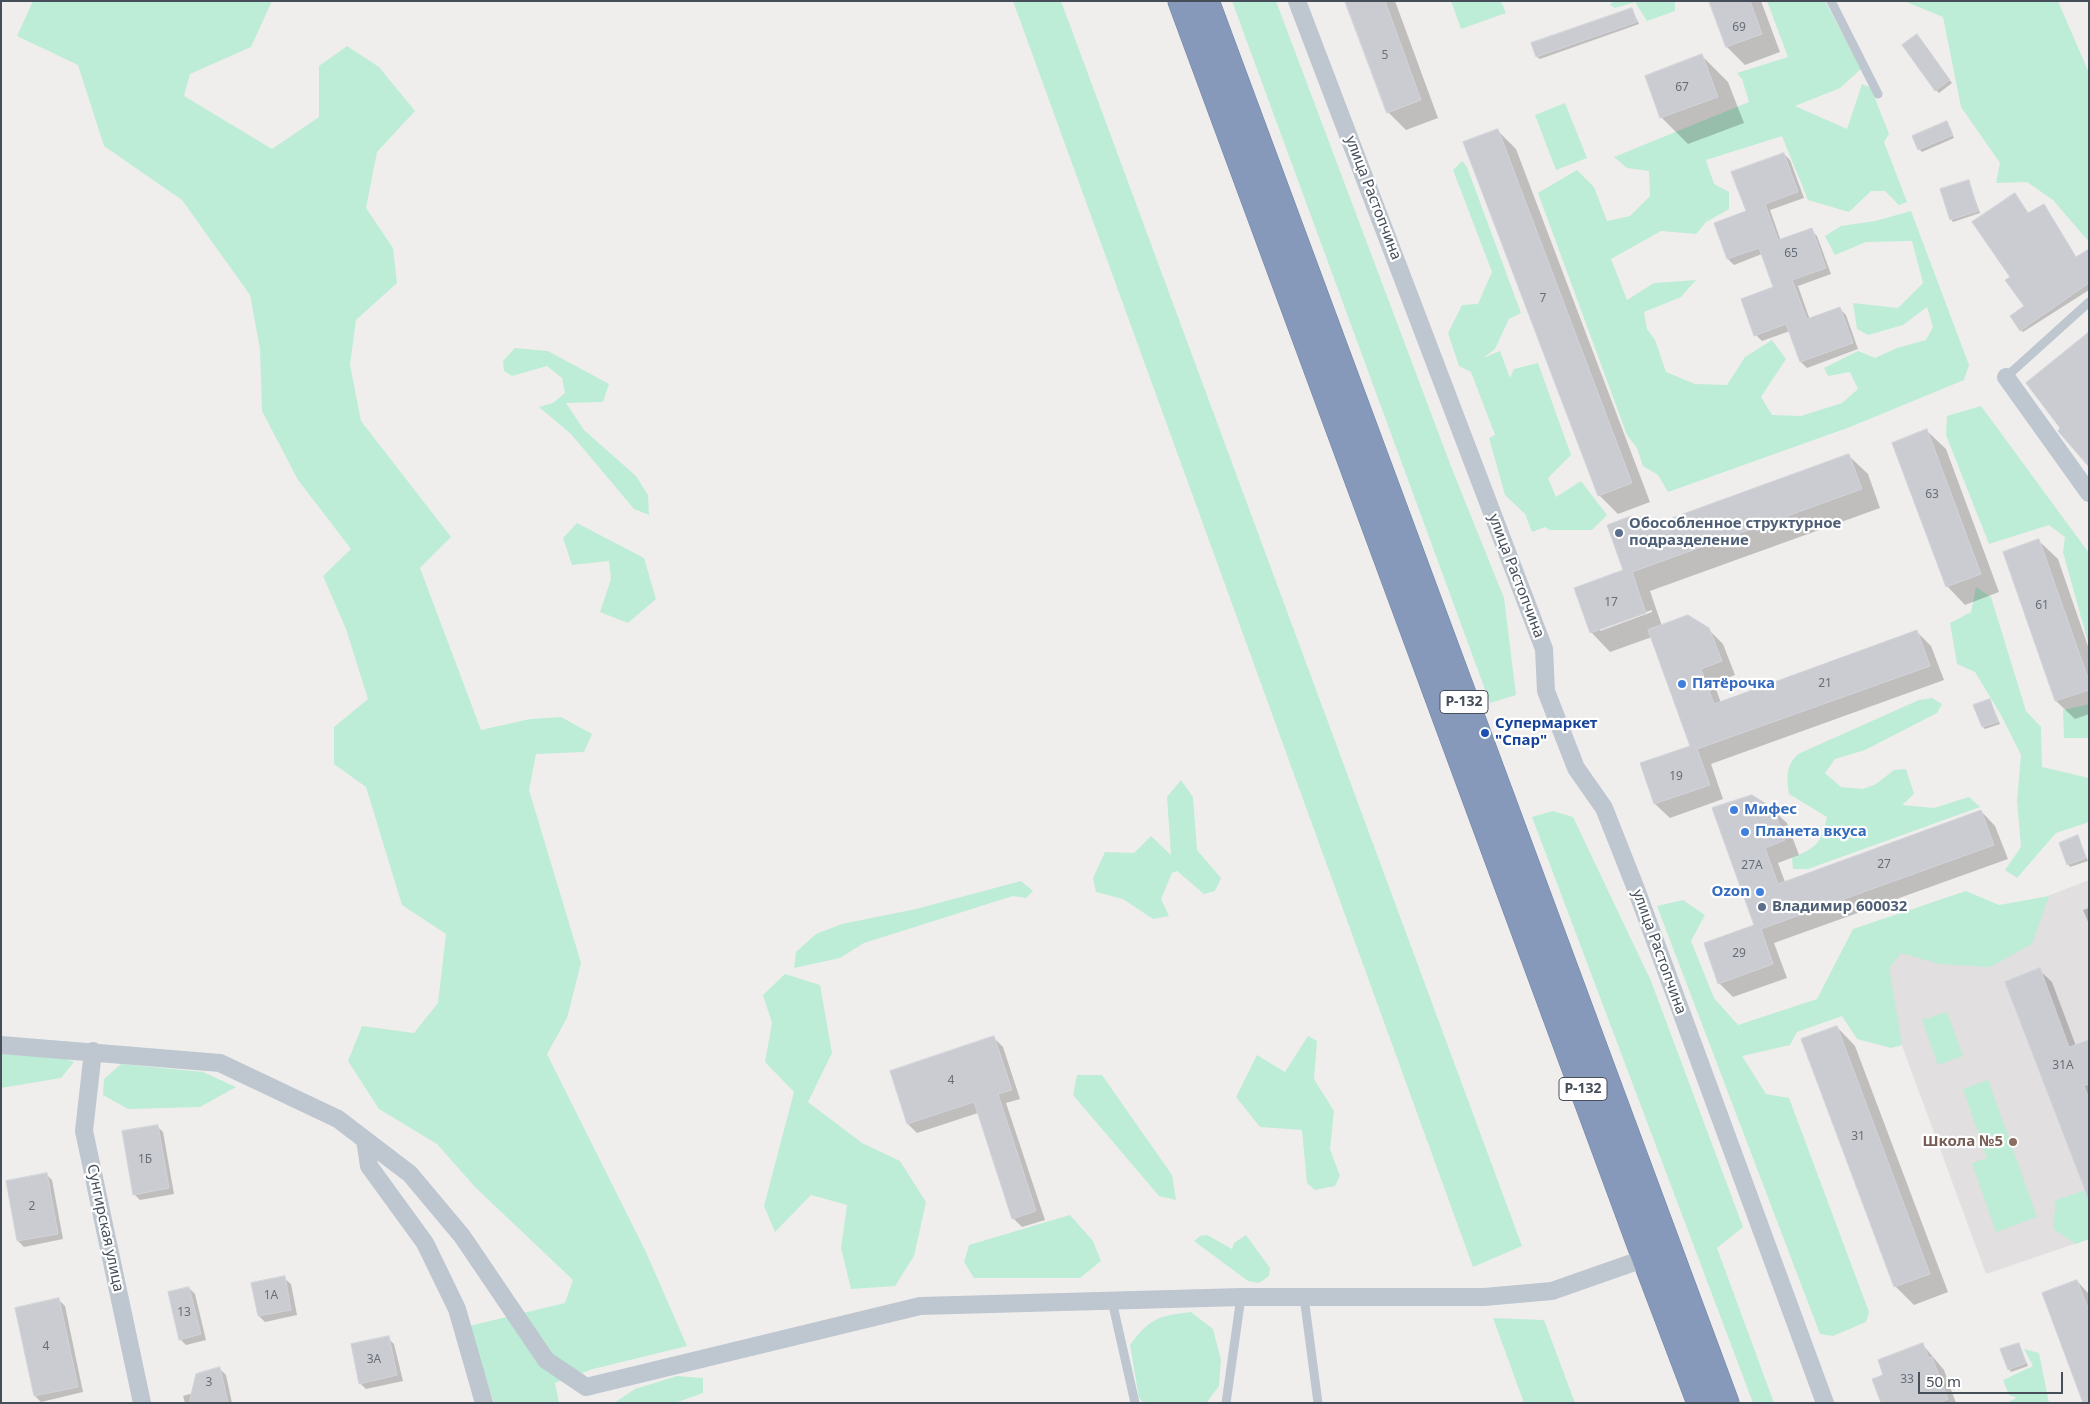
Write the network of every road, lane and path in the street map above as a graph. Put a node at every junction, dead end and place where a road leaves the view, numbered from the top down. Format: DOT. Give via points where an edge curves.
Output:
graph roads {
  1 [pos="1182,1"];
  2 [pos="1205,1"];
  3 [pos="1296,1"];
  4 [pos="1831,1"];
  5 [pos="1878,94"];
  6 [pos="2089,302"];
  7 [pos="2006,377"];
  8 [pos="2089,493"];
  9 [pos="1,1045"];
  10 [pos="93,1051"];
  11 [pos="365,1140"];
  12 [pos="1646,1258"];
  13 [pos="1241,1297"];
  14 [pos="1304,1297"];
  15 [pos="1112,1301"];
  16 [pos="142,1403"];
  17 [pos="484,1403"];
  18 [pos="1135,1403"];
  19 [pos="1226,1403"];
  20 [pos="1318,1403"];
  21 [pos="1701,1403"];
  22 [pos="1725,1403"];
  23 [pos="1825,1403"];
  1 -- 12 [label="highway, Р-132"];
  2 -- 22 [label="highway, Р-132"];
  3 -- 23 [label="street, улица Растопчина" via="1544,648 1546,691 1576,768 1604,808 1636,889"];
  4 -- 5 [label="lane"];
  6 -- 7 [label="lane"];
  7 -- 8 [label="street"];
  9 -- 10 [label="street"];
  10 -- 11 [label="street" via="220,1063 338,1119"];
  10 -- 16 [label="street, Сунгирская улица" via="84,1131"];
  11 -- 15 [label="street" via="410,1174 462,1236 546,1360 586,1387 920,1306"];
  11 -- 17 [label="street" via="369,1166 425,1243 457,1309"];
  12 -- 14 [label="street" via="1552,1291 1484,1297"];
  12 -- 21 [label="highway, Р-132"];
  13 -- 14 [label="street"];
  13 -- 15 [label="street"];
  13 -- 19 [label="lane"];
  14 -- 20 [label="lane"];
  15 -- 18 [label="lane"];
}
